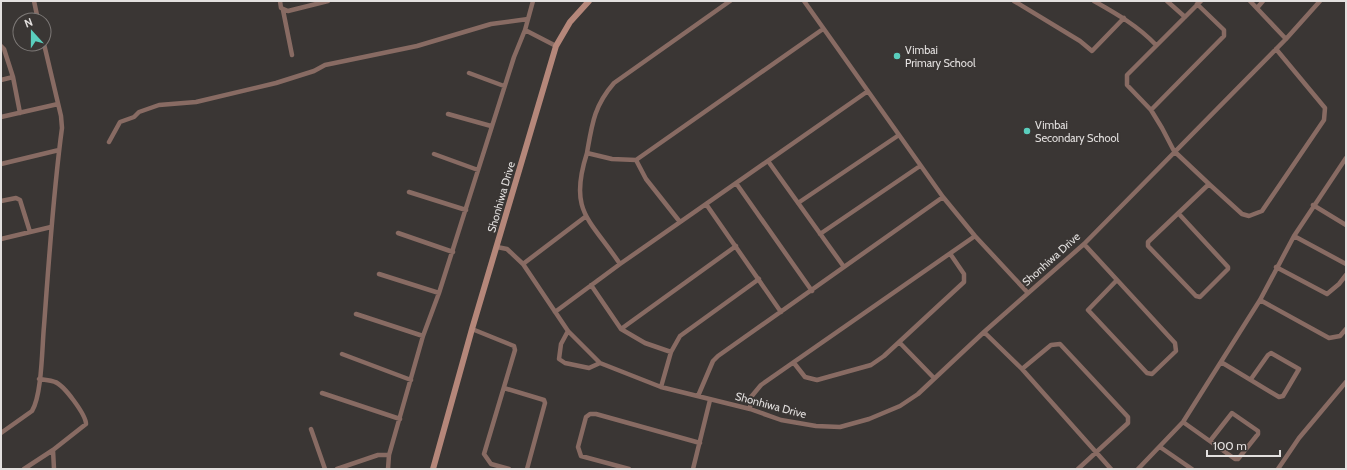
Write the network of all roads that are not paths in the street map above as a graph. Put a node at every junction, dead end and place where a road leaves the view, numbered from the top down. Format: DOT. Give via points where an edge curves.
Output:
graph roads {
  1 [pos="34,1"];
  2 [pos="280,1"];
  3 [pos="328,1"];
  4 [pos="533,1"];
  5 [pos="589,1"];
  6 [pos="730,1"];
  7 [pos="804,1"];
  8 [pos="1014,1"];
  9 [pos="1094,1"];
  10 [pos="1167,1"];
  11 [pos="1250,1"];
  12 [pos="1263,1"];
  13 [pos="1320,1"];
  14 [pos="1199,3"];
  15 [pos="1257,8"];
  16 [pos="283,10"];
  17 [pos="36,12"];
  18 [pos="1185,17"];
  19 [pos="1124,18"];
  20 [pos="528,19"];
  21 [pos="824,29"];
  22 [pos="525,30"];
  23 [pos="1286,39"];
  24 [pos="1156,45"];
  25 [pos="1,46"];
  26 [pos="556,46"];
  27 [pos="1276,48"];
  28 [pos="46,52"];
  29 [pos="292,55"];
  30 [pos="470,73"];
  31 [pos="13,77"];
  32 [pos="1,80"];
  33 [pos="504,86"];
  34 [pos="868,91"];
  35 [pos="58,104"];
  36 [pos="1150,110"];
  37 [pos="20,113"];
  38 [pos="448,114"];
  39 [pos="1,117"];
  40 [pos="491,126"];
  41 [pos="899,135"];
  42 [pos="109,142"];
  43 [pos="59,150"];
  44 [pos="1174,151"];
  45 [pos="587,153"];
  46 [pos="434,154"];
  47 [pos="1346,158"];
  48 [pos="636,160"];
  49 [pos="768,161"];
  50 [pos="1,164"];
  51 [pos="920,166"];
  52 [pos="478,170"];
  53 [pos="736,183"];
  54 [pos="1208,184"];
  55 [pos="409,192"];
  56 [pos="943,197"];
  57 [pos="1,201"];
  58 [pos="798,203"];
  59 [pos="706,204"];
  60 [pos="1313,205"];
  61 [pos="466,210"];
  62 [pos="1179,214"];
  63 [pos="585,217"];
  64 [pos="680,222"];
  65 [pos="1346,225"];
  66 [pos="51,227"];
  67 [pos="30,232"];
  68 [pos="398,234"];
  69 [pos="820,234"];
  70 [pos="974,236"];
  71 [pos="1294,236"];
  72 [pos="1,238"];
  73 [pos="1084,244"];
  74 [pos="736,246"];
  75 [pos="497,247"];
  76 [pos="453,252"];
  77 [pos="951,255"];
  78 [pos="523,264"];
  79 [pos="620,264"];
  80 [pos="1346,264"];
  81 [pos="844,267"];
  82 [pos="1276,268"];
  83 [pos="379,274"];
  84 [pos="1346,274"];
  85 [pos="759,280"];
  86 [pos="1117,280"];
  87 [pos="591,285"];
  88 [pos="812,291"];
  89 [pos="439,293"];
  90 [pos="1028,293"];
  91 [pos="1260,300"];
  92 [pos="556,312"];
  93 [pos="781,312"];
  94 [pos="356,314"];
  95 [pos="472,329"];
  96 [pos="621,329"];
  97 [pos="1346,329"];
  98 [pos="568,331"];
  99 [pos="984,332"];
  100 [pos="423,336"];
  101 [pos="899,342"];
  102 [pos="671,352"];
  103 [pos="342,354"];
  104 [pos="1221,362"];
  105 [pos="600,363"];
  106 [pos="794,363"];
  107 [pos="1022,369"];
  108 [pos="934,378"];
  109 [pos="39,379"];
  110 [pos="1251,379"];
  111 [pos="411,380"];
  112 [pos="1346,382"];
  113 [pos="661,387"];
  114 [pos="504,388"];
  115 [pos="322,393"];
  116 [pos="698,396"];
  117 [pos="710,400"];
  118 [pos="750,409"];
  119 [pos="400,419"];
  120 [pos="1182,422"];
  121 [pos="311,428"];
  122 [pos="1,433"];
  123 [pos="1210,441"];
  124 [pos="700,443"];
  125 [pos="1160,447"];
  126 [pos="53,450"];
  127 [pos="1097,452"];
  128 [pos="389,455"];
  129 [pos="24,469"];
  130 [pos="54,469"];
  131 [pos="325,469"];
  132 [pos="337,469"];
  133 [pos="388,469"];
  134 [pos="433,469"];
  135 [pos="509,469"];
  136 [pos="527,469"];
  137 [pos="629,469"];
  138 [pos="693,469"];
  139 [pos="1078,469"];
  140 [pos="1111,469"];
  141 [pos="1138,469"];
  142 [pos="1192,469"];
  143 [pos="1278,469"];
  1 -- 17 [label="street"];
  2 -- 16 [label="street"];
  3 -- 16 [label="street"];
  4 -- 20 [label="street"];
  5 -- 26 [label="street, Shonhiwa Drive" via="570,22"];
  6 -- 45 [label="street" via="614,83 602,97 594,114"];
  7 -- 21 [label="street"];
  8 -- 19 [label="street" via="1080,41 1090,51 1094,50"];
  9 -- 19 [label="street"];
  10 -- 18 [label="street"];
  11 -- 15 [label="street"];
  12 -- 15 [label="street"];
  13 -- 23 [label="street, Shonhiwa Drive"];
  14 -- 18 [label="street"];
  14 -- 36 [label="street" via="1224,30 1224,36"];
  15 -- 23 [label="street"];
  16 -- 29 [label="street"];
  18 -- 24 [label="street"];
  19 -- 24 [label="street" via="1143,31"];
  20 -- 22 [label="street"];
  20 -- 42 [label="street" via="491,24 417,46 325,65 306,74 268,85 196,102 159,105 120,122"];
  21 -- 34 [label="street"];
  21 -- 48 [label="street"];
  22 -- 26 [label="street"];
  22 -- 33 [label="street"];
  23 -- 27 [label="street, Shonhiwa Drive"];
  24 -- 36 [label="street" via="1127,75 1126,80 1127,85"];
  25 -- 31 [label="street"];
  26 -- 75 [label="street, Shonhiwa Drive"];
  27 -- 44 [label="street, Shonhiwa Drive"];
  27 -- 54 [label="street" via="1326,108 1324,120 1262,211 1249,216 1242,214"];
  28 -- 35 [label="street"];
  30 -- 33 [label="street"];
  31 -- 32 [label="street"];
  31 -- 37 [label="street"];
  33 -- 40 [label="street"];
  34 -- 41 [label="street"];
  34 -- 49 [label="street"];
  35 -- 37 [label="street"];
  35 -- 43 [label="street" via="62,128"];
  36 -- 44 [label="street"];
  37 -- 39 [label="street"];
  38 -- 40 [label="street"];
  40 -- 52 [label="street"];
  41 -- 51 [label="street"];
  41 -- 58 [label="street"];
  43 -- 50 [label="street"];
  43 -- 66 [label="street"];
  44 -- 54 [label="street"];
  44 -- 73 [label="street, Shonhiwa Drive"];
  45 -- 48 [label="street" via="612,159"];
  45 -- 63 [label="street" via="579,194"];
  46 -- 52 [label="street"];
  47 -- 60 [label="street"];
  48 -- 64 [label="street" via="646,179"];
  49 -- 53 [label="street"];
  49 -- 58 [label="street"];
  51 -- 56 [label="street"];
  51 -- 69 [label="street"];
  52 -- 61 [label="street"];
  53 -- 59 [label="street"];
  53 -- 88 [label="street"];
  54 -- 62 [label="street"];
  55 -- 61 [label="street"];
  56 -- 70 [label="street"];
  56 -- 81 [label="street"];
  57 -- 67 [label="street" via="16,198 20,200"];
  58 -- 69 [label="street"];
  59 -- 64 [label="street"];
  59 -- 74 [label="street"];
  60 -- 65 [label="street"];
  60 -- 71 [label="street"];
  61 -- 76 [label="street"];
  62 -- 62 [label="street" via="1148,242 1148,246 1196,296 1200,297 1228,267"];
  63 -- 78 [label="street"];
  63 -- 79 [label="street"];
  64 -- 79 [label="street"];
  66 -- 67 [label="street"];
  66 -- 109 [label="street"];
  67 -- 72 [label="street"];
  68 -- 76 [label="street"];
  69 -- 81 [label="street"];
  70 -- 77 [label="street"];
  70 -- 90 [label="street"];
  71 -- 80 [label="street"];
  71 -- 82 [label="street"];
  73 -- 86 [label="street"];
  73 -- 90 [label="street, Shonhiwa Drive"];
  74 -- 85 [label="street"];
  74 -- 96 [label="street"];
  75 -- 78 [label="street, Shonhiwa Drive" via="506,249"];
  75 -- 95 [label="street"];
  76 -- 89 [label="street"];
  77 -- 101 [label="street" via="964,274 964,282"];
  77 -- 106 [label="street"];
  78 -- 92 [label="street, Shonhiwa Drive"];
  79 -- 87 [label="street"];
  81 -- 88 [label="street"];
  82 -- 84 [label="street" via="1326,294 1339,284"];
  82 -- 91 [label="street"];
  83 -- 89 [label="street"];
  85 -- 93 [label="street"];
  85 -- 102 [label="street" via="693,325 680,336"];
  86 -- 86 [label="street" via="1177,346 1170,359 1152,374 1147,373 1088,310"];
  87 -- 92 [label="street"];
  87 -- 96 [label="street"];
  88 -- 93 [label="street"];
  89 -- 100 [label="street"];
  90 -- 99 [label="street, Shonhiwa Drive"];
  91 -- 97 [label="street" via="1329,338 1340,336"];
  91 -- 104 [label="street"];
  92 -- 98 [label="street, Shonhiwa Drive"];
  93 -- 116 [label="street" via="713,361"];
  94 -- 100 [label="street"];
  95 -- 114 [label="street" via="514,346"];
  95 -- 134 [label="street"];
  96 -- 102 [label="street" via="645,343"];
  98 -- 105 [label="street, Shonhiwa Drive"];
  98 -- 105 [label="street" via="561,344 560,359 565,363 589,368"];
  99 -- 107 [label="street"];
  99 -- 108 [label="street, Shonhiwa Drive"];
  100 -- 111 [label="street"];
  101 -- 106 [label="street" via="871,365 823,379 805,377"];
  101 -- 108 [label="street"];
  102 -- 113 [label="street"];
  103 -- 111 [label="street"];
  104 -- 110 [label="street"];
  104 -- 120 [label="street"];
  105 -- 113 [label="street, Shonhiwa Drive"];
  106 -- 118 [label="street" via="761,385 751,397"];
  107 -- 127 [label="street"];
  107 -- 127 [label="street" via="1052,344 1060,344 1128,417 1128,423"];
  108 -- 118 [label="street, Shonhiwa Drive" via="918,394 900,406 869,419 840,427 781,420"];
  109 -- 122 [label="street" via="35,406"];
  109 -- 126 [label="street" via="62,386 86,419 86,424"];
  110 -- 110 [label="street" via="1282,397 1298,369 1271,353"];
  111 -- 119 [label="street"];
  112 -- 143 [label="street" via="1299,438"];
  113 -- 116 [label="street, Shonhiwa Drive"];
  114 -- 135 [label="street" via="484,454 491,464"];
  114 -- 136 [label="street" via="544,400 545,403"];
  115 -- 119 [label="street"];
  116 -- 117 [label="street, Shonhiwa Drive"];
  117 -- 118 [label="street, Shonhiwa Drive"];
  117 -- 124 [label="street"];
  119 -- 128 [label="street"];
  120 -- 123 [label="street"];
  120 -- 125 [label="street"];
  121 -- 131 [label="street"];
  123 -- 123 [label="street" via="1238,459 1258,431 1232,413"];
  124 -- 137 [label="street" via="596,414 586,417 578,447 581,456"];
  124 -- 138 [label="street"];
  125 -- 141 [label="street"];
  125 -- 142 [label="street"];
  126 -- 129 [label="street"];
  126 -- 130 [label="street"];
  127 -- 139 [label="street"];
  127 -- 140 [label="street"];
  128 -- 132 [label="street" via="378,455"];
  128 -- 133 [label="street"];
}
